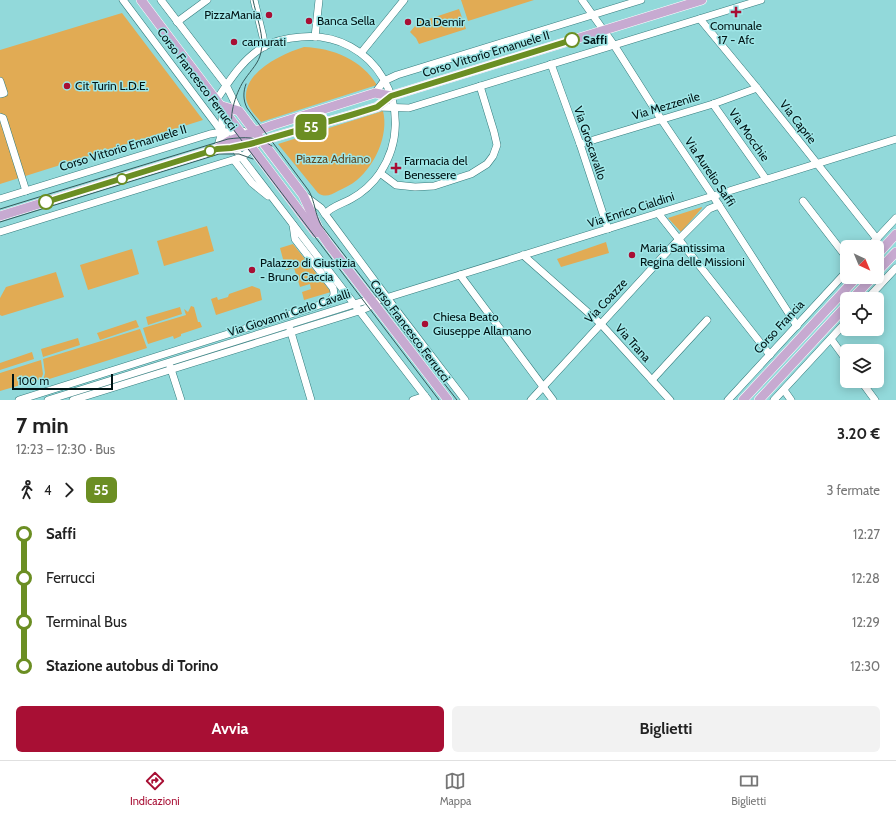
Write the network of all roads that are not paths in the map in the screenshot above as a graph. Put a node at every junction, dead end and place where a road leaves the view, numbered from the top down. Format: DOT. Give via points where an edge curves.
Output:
graph roads {
  1 [pos="123,0"];
  2 [pos="142,0"];
  3 [pos="161,0"];
  4 [pos="207,0"];
  5 [pos="254,0"];
  6 [pos="319,0"];
  7 [pos="582,0"];
  8 [pos="641,0"];
  9 [pos="702,0"];
  10 [pos="761,0"];
  11 [pos="401,1"];
  12 [pos="592,15"];
  13 [pos="700,18"];
  14 [pos="177,22"];
  15 [pos="603,30"];
  16 [pos="315,37"];
  17 [pos="614,45"];
  18 [pos="264,47"];
  19 [pos="362,53"];
  20 [pos="551,64"];
  21 [pos="0,81"];
  22 [pos="384,81"];
  23 [pos="226,85"];
  24 [pos="480,86"];
  25 [pos="757,88"];
  26 [pos="376,93"];
  27 [pos="0,94"];
  28 [pos="391,96"];
  29 [pos="219,102"];
  30 [pos="713,104"];
  31 [pos="377,107"];
  32 [pos="395,108"];
  33 [pos="239,111"];
  34 [pos="0,117"];
  35 [pos="661,119"];
  36 [pos="222,132"];
  37 [pos="255,132"];
  38 [pos="242,134"];
  39 [pos="896,139"];
  40 [pos="262,141"];
  41 [pos="232,144"];
  42 [pos="580,144"];
  43 [pos="251,146"];
  44 [pos="217,149"];
  45 [pos="242,157"];
  46 [pos="234,160"];
  47 [pos="816,163"];
  48 [pos="380,173"];
  49 [pos="766,179"];
  50 [pos="26,191"];
  51 [pos="303,195"];
  52 [pos="713,196"];
  53 [pos="0,199"];
  54 [pos="803,201"];
  55 [pos="277,204"];
  56 [pos="719,205"];
  57 [pos="658,213"];
  58 [pos="325,214"];
  59 [pos="0,216"];
  60 [pos="896,218"];
  61 [pos="293,224"];
  62 [pos="608,229"];
  63 [pos="0,232"];
  64 [pos="896,234"];
  65 [pos="679,239"];
  66 [pos="877,239"];
  67 [pos="329,245"];
  68 [pos="884,247"];
  69 [pos="840,249"];
  70 [pos="896,252"];
  71 [pos="523,255"];
  72 [pos="884,265"];
  73 [pos="896,268"];
  74 [pos="460,275"];
  75 [pos="840,279"];
  76 [pos="851,284"];
  77 [pos="866,284"];
  78 [pos="859,292"];
  79 [pos="874,292"];
  80 [pos="387,298"];
  81 [pos="373,302"];
  82 [pos="354,304"];
  83 [pos="301,310"];
  84 [pos="359,311"];
  85 [pos="840,313"];
  86 [pos="305,320"];
  87 [pos="707,320"];
  88 [pos="270,321"];
  89 [pos="600,324"];
  90 [pos="288,325"];
  91 [pos="797,326"];
  92 [pos="840,329"];
  93 [pos="272,330"];
  94 [pos="291,333"];
  95 [pos="831,339"];
  96 [pos="211,340"];
  97 [pos="214,348"];
  98 [pos="840,351"];
  99 [pos="770,355"];
  100 [pos="148,360"];
  101 [pos="169,362"];
  102 [pos="150,368"];
  103 [pos="172,370"];
  104 [pos="103,374"];
  105 [pos="652,380"];
  106 [pos="104,382"];
  107 [pos="543,387"];
  108 [pos="866,388"];
  109 [pos="784,390"];
  110 [pos="38,397"];
  111 [pos="426,398"];
  112 [pos="58,399"];
  113 [pos="19,400"];
  114 [pos="48,400"];
  115 [pos="73,400"];
  116 [pos="181,400"];
  117 [pos="311,400"];
  118 [pos="413,400"];
  119 [pos="448,400"];
  120 [pos="465,400"];
  121 [pos="531,400"];
  122 [pos="554,400"];
  123 [pos="670,400"];
  124 [pos="728,400"];
  125 [pos="743,400"];
  126 [pos="759,400"];
  127 [pos="774,400"];
  128 [pos="791,400"];
  129 [pos="875,400"];
  1 -- 36 [label="street, Corso Francesco Ferrucci"];
  2 -- 29 [label="main road, Corso Francesco Ferrucci"];
  3 -- 14 [label="street, Corso Francesco Ferrucci"];
  4 -- 14 [label="street"];
  5 -- 18 [label="street"];
  6 -- 16 [label="street"];
  7 -- 12 [label="street, Via Aurelio Saffi"];
  8 -- 12 [label="street, Corso Vittorio Emanuele II"];
  9 -- 15 [label="main road, Corso Vittorio Emanuele II"];
  10 -- 13 [label="street, Corso Vittorio Emanuele II"];
  11 -- 19 [label="street"];
  12 -- 15 [label="street, Via Aurelio Saffi"];
  12 -- 22 [label="street, Corso Vittorio Emanuele II"];
  13 -- 17 [label="street, Corso Vittorio Emanuele II"];
  13 -- 25 [label="street, Via Caprie"];
  14 -- 23 [label="street, Corso Francesco Ferrucci"];
  15 -- 17 [label="street, Via Aurelio Saffi"];
  15 -- 28 [label="main road, Corso Vittorio Emanuele II"];
  16 -- 18 [label="street" via="288,38"];
  16 -- 19 [label="street" via="342,43"];
  17 -- 20 [label="street, Corso Vittorio Emanuele II"];
  17 -- 35 [label="street, Via Aurelio Saffi"];
  18 -- 23 [label="street" via="244,63"];
  19 -- 22 [label="street"];
  20 -- 24 [label="street, Corso Vittorio Emanuele II"];
  20 -- 42 [label="street, Via Groscavallo"];
  21 -- 27 [label="street" via="4,93"];
  22 -- 26 [label="street"];
  22 -- 28 [label="street"];
  23 -- 29 [label="street"];
  23 -- 33 [label="street, Corso Francesco Ferrucci"];
  24 -- 32 [label="street, Corso Vittorio Emanuele II" via="409,108"];
  24 -- 48 [label="street" via="497,144 487,164 471,174 434,186 415,188 396,185"];
  25 -- 30 [label="street, Via Mezzenile"];
  25 -- 47 [label="street, Via Caprie"];
  26 -- 28 [label="main road, Corso Vittorio Emanuele II"];
  26 -- 37 [label="main road, Corso Vittorio Emanuele II"];
  28 -- 31 [label="main road, Corso Vittorio Emanuele II"];
  28 -- 32 [label="street"];
  29 -- 33 [label="main road, Corso Francesco Ferrucci"];
  29 -- 36 [label="street"];
  29 -- 38 [label="main road, Corso Francesco Ferrucci"];
  30 -- 35 [label="street, Via Mezzenile"];
  30 -- 49 [label="street, Via Mocchie"];
  31 -- 32 [label="street, Corso Vittorio Emanuele II"];
  31 -- 40 [label="main road, Corso Vittorio Emanuele II"];
  32 -- 48 [label="street" via="393,141"];
  33 -- 37 [label="main road, Corso Francesco Ferrucci"];
  34 -- 50 [label="street" via="3,118"];
  35 -- 42 [label="street, Via Mezzenile"];
  35 -- 52 [label="street, Via Aurelio Saffi"];
  36 -- 38 [label="street, Corso Vittorio Emanuele II"];
  36 -- 41 [label="street, Corso Francesco Ferrucci"];
  36 -- 44 [label="street"];
  36 -- 50 [label="street, Corso Vittorio Emanuele II"];
  37 -- 38 [label="main road, Corso Vittorio Emanuele II"];
  37 -- 40 [label="main road, Corso Francesco Ferrucci"];
  38 -- 41 [label="main road, Corso Vittorio Emanuele II"];
  38 -- 43 [label="main road, Corso Francesco Ferrucci"];
  39 -- 47 [label="street, Via Enrico Cialdini"];
  40 -- 43 [label="main road, Corso Vittorio Emanuele II"];
  40 -- 51 [label="main road, Corso Francesco Ferrucci"];
  41 -- 43 [label="main road, Corso Vittorio Emanuele II"];
  41 -- 44 [label="main road, Corso Vittorio Emanuele II"];
  41 -- 45 [label="street, Corso Francesco Ferrucci"];
  42 -- 62 [label="street, Via Groscavallo"];
  43 -- 45 [label="street, Corso Vittorio Emanuele II"];
  43 -- 67 [label="main road, Corso Francesco Ferrucci" via="314,230"];
  44 -- 59 [label="main road, Corso Vittorio Emanuele II"];
  45 -- 46 [label="street, Corso Vittorio Emanuele II"];
  45 -- 55 [label="street, Corso Francesco Ferrucci"];
  46 -- 55 [label="street" via="252,183"];
  46 -- 63 [label="street, Corso Vittorio Emanuele II"];
  47 -- 49 [label="street, Via Enrico Cialdini"];
  47 -- 66 [label="street, Via Caprie"];
  48 -- 58 [label="street" via="360,193 329,209"];
  49 -- 52 [label="street, Via Enrico Cialdini"];
  50 -- 53 [label="street, Corso Vittorio Emanuele II"];
  51 -- 58 [label="street, Corso Francesco Ferrucci"];
  51 -- 67 [label="main road, Corso Francesco Ferrucci"];
  52 -- 56 [label="street, Via Aurelio Saffi"];
  52 -- 57 [label="street, Via Enrico Cialdini"];
  54 -- 69 [label="street"];
  55 -- 61 [label="street, Corso Francesco Ferrucci"];
  56 -- 65 [label="street, Via Coazze" via="709,209"];
  56 -- 91 [label="street, Via Aurelio Saffi"];
  57 -- 62 [label="street, Via Enrico Cialdini"];
  57 -- 65 [label="street"];
  58 -- 80 [label="street, Corso Francesco Ferrucci"];
  60 -- 66 [label="street"];
  61 -- 82 [label="street, Corso Francesco Ferrucci"];
  61 -- 83 [label="street" via="295,239 333,288 334,293 329,302"];
  62 -- 71 [label="street, Via Enrico Cialdini"];
  64 -- 68 [label="main road"];
  65 -- 89 [label="street, Via Coazze"];
  65 -- 99 [label="street"];
  67 -- 81 [label="main road, Corso Francesco Ferrucci"];
  70 -- 72 [label="main road"];
  71 -- 74 [label="street, Via Enrico Cialdini"];
  71 -- 89 [label="street, Via Trana"];
  73 -- 79 [label="street"];
  74 -- 80 [label="street, Via Enrico Cialdini"];
  74 -- 107 [label="street"];
  75 -- 91 [label="street, Corso Francia"];
  76 -- 125 [label="main road, Corso Francia"];
  77 -- 78 [label="main road"];
  80 -- 81 [label="street, Via Enrico Cialdini"];
  80 -- 120 [label="street, Corso Francesco Ferrucci"];
  81 -- 82 [label="street, Via Giovanni Carlo Cavalli"];
  81 -- 84 [label="street, Via Giovanni Carlo Cavalli" via="369,307"];
  81 -- 119 [label="main road, Corso Francesco Ferrucci"];
  82 -- 84 [label="street, Corso Francesco Ferrucci"];
  82 -- 86 [label="street, Via Giovanni Carlo Cavalli"];
  83 -- 86 [label="street"];
  83 -- 88 [label="street"];
  84 -- 94 [label="street, Via Giovanni Carlo Cavalli"];
  84 -- 111 [label="street, Corso Francesco Ferrucci"];
  85 -- 126 [label="main road"];
  86 -- 90 [label="street, Via Giovanni Carlo Cavalli"];
  87 -- 105 [label="street"];
  88 -- 93 [label="street"];
  88 -- 96 [label="street"];
  89 -- 105 [label="street, Via Trana"];
  89 -- 107 [label="street, Via Coazze"];
  90 -- 93 [label="street, Via Giovanni Carlo Cavalli"];
  90 -- 94 [label="street"];
  91 -- 99 [label="street, Corso Francia"];
  92 -- 95 [label="street"];
  93 -- 97 [label="street, Via Giovanni Carlo Cavalli"];
  94 -- 103 [label="street, Via Giovanni Carlo Cavalli"];
  94 -- 117 [label="street"];
  95 -- 98 [label="street"];
  95 -- 109 [label="street"];
  96 -- 97 [label="street"];
  96 -- 100 [label="street"];
  97 -- 101 [label="street, Via Giovanni Carlo Cavalli"];
  99 -- 124 [label="street, Corso Francia"];
  100 -- 102 [label="street"];
  100 -- 104 [label="street"];
  101 -- 102 [label="street, Via Giovanni Carlo Cavalli"];
  101 -- 103 [label="street"];
  102 -- 106 [label="street, Via Giovanni Carlo Cavalli"];
  103 -- 115 [label="street, Via Giovanni Carlo Cavalli"];
  103 -- 116 [label="street"];
  104 -- 106 [label="street"];
  104 -- 110 [label="street"];
  105 -- 123 [label="street, Via Trana"];
  106 -- 112 [label="street, Via Giovanni Carlo Cavalli"];
  107 -- 121 [label="street, Via Coazze"];
  107 -- 122 [label="street"];
  108 -- 129 [label="street"];
  109 -- 127 [label="street"];
  109 -- 128 [label="street"];
  110 -- 113 [label="street"];
  111 -- 118 [label="street"];
  112 -- 114 [label="street, Via Giovanni Carlo Cavalli"];
}
